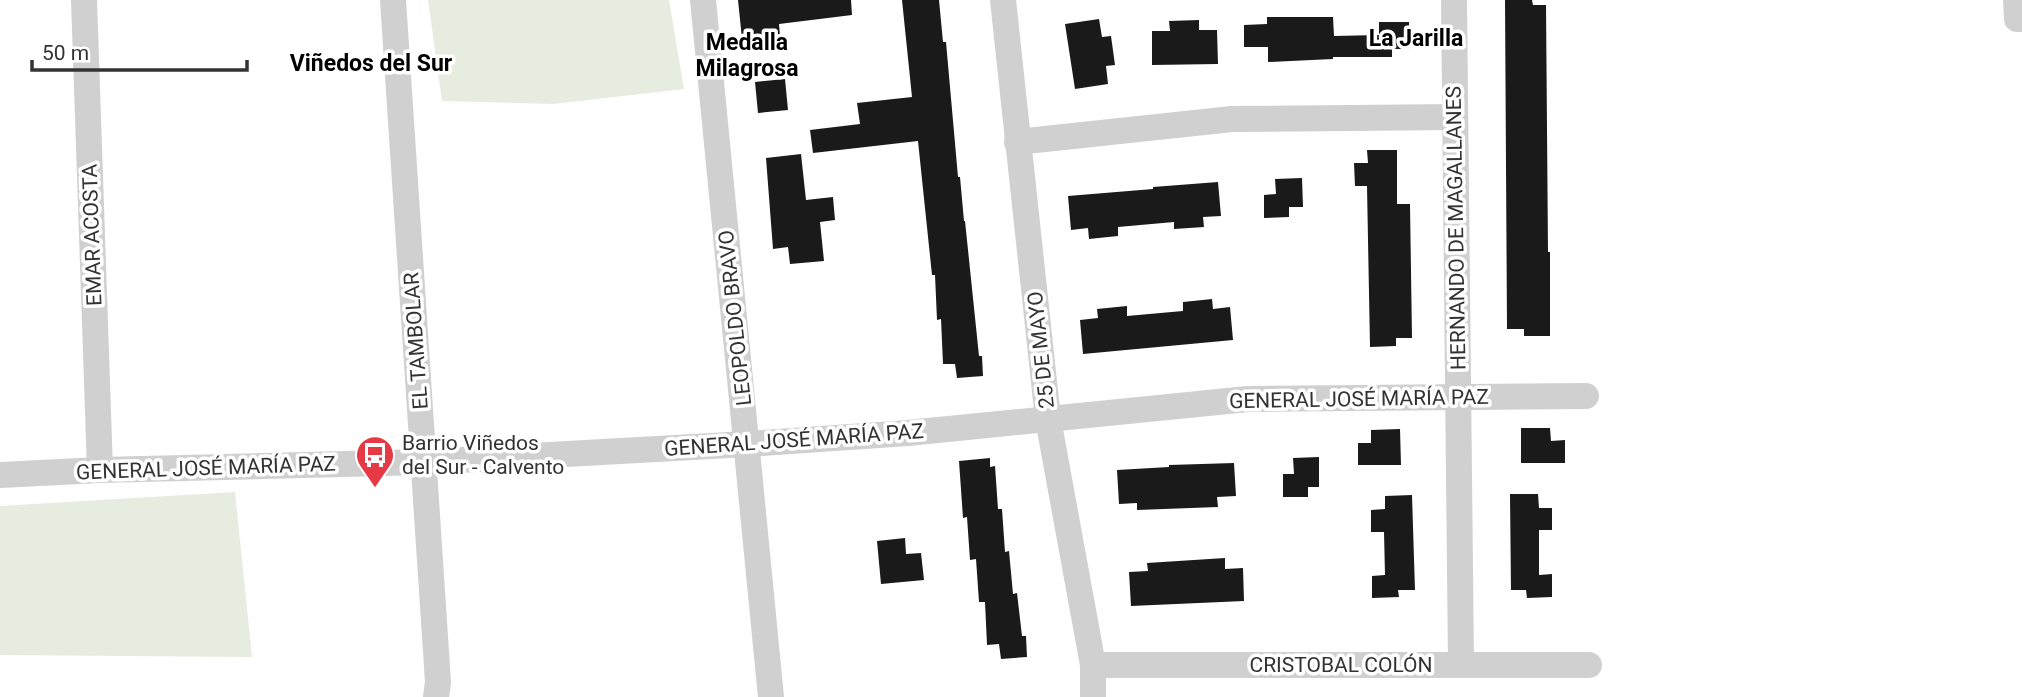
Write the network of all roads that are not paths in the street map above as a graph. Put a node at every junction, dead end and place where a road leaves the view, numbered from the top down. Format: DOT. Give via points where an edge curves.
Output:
graph roads {
  1 [pos="84,0"];
  2 [pos="393,0"];
  3 [pos="703,0"];
  4 [pos="1003,0"];
  5 [pos="1454,0"];
  6 [pos="2016,0"];
  7 [pos="2022,19"];
  8 [pos="1455,117"];
  9 [pos="1017,142"];
  10 [pos="1586,396"];
  11 [pos="1458,397"];
  12 [pos="1048,419"];
  13 [pos="747,444"];
  14 [pos="424,462"];
  15 [pos="100,470"];
  16 [pos="0,475"];
  17 [pos="1093,665"];
  18 [pos="1461,665"];
  19 [pos="1589,665"];
  20 [pos="770,687"];
  21 [pos="437,690"];
  22 [pos="1093,697"];
  1 -- 15 [label="street, EMAR ACOSTA"];
  2 -- 14 [label="street, EL TAMBOLAR"];
  3 -- 13 [label="street, LEOPOLDO BRAVO"];
  4 -- 9 [label="street, 25 DE MAYO"];
  5 -- 8 [label="street, HERNANDO DE MAGALLANES"];
  6 -- 7 [label="street" via="2017,19"];
  8 -- 9 [label="street" via="1232,119"];
  8 -- 11 [label="street, HERNANDO DE MAGALLANES"];
  9 -- 12 [label="street, 25 DE MAYO"];
  10 -- 11 [label="street, GENERAL JOSÉ MARÍA PAZ"];
  11 -- 12 [label="street, GENERAL JOSÉ MARÍA PAZ" via="1248,398"];
  11 -- 18 [label="street, HERNANDO DE MAGALLANES"];
  12 -- 13 [label="street, GENERAL JOSÉ MARÍA PAZ"];
  12 -- 17 [label="street, 25 DE MAYO"];
  13 -- 14 [label="street, GENERAL JOSÉ MARÍA PAZ"];
  13 -- 20 [label="street, LEOPOLDO BRAVO"];
  14 -- 15 [label="street, GENERAL JOSÉ MARÍA PAZ"];
  14 -- 21 [label="street, EL TAMBOLAR"];
  15 -- 16 [label="street, GENERAL JOSÉ MARÍA PAZ"];
  17 -- 18 [label="street, CRISTOBAL COLÓN"];
  17 -- 22 [label="street, 25 DE MAYO"];
  18 -- 19 [label="street, CRISTOBAL COLÓN"];
}
